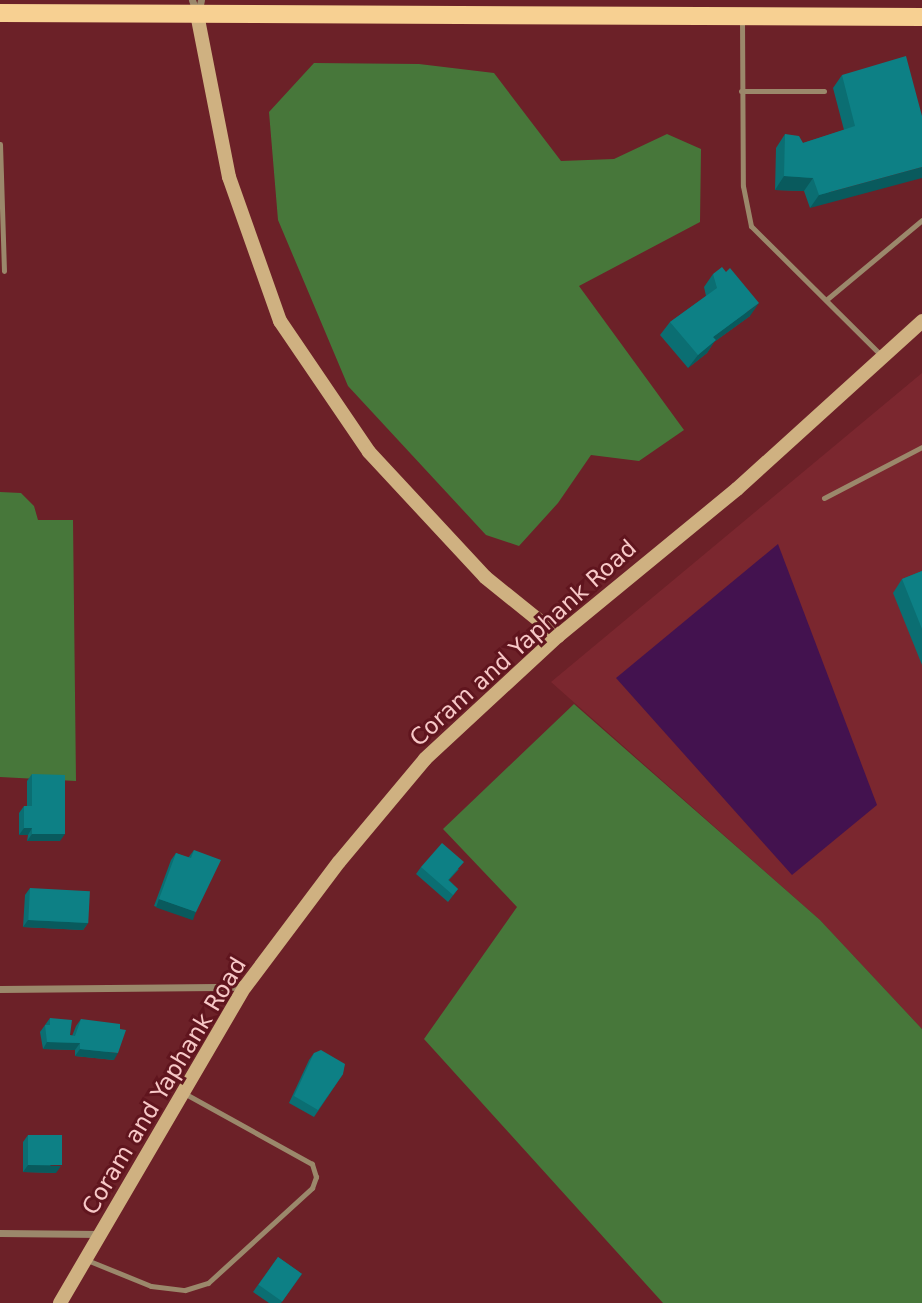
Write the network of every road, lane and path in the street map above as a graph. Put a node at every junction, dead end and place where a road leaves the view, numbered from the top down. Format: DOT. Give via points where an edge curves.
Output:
graph roads {
  1 [pos="197,5"];
  2 [pos="63,7"];
  3 [pos="5,9"];
  4 [pos="742,15"];
  5 [pos="922,17"];
  6 [pos="741,91"];
  7 [pos="824,91"];
  8 [pos="0,144"];
  9 [pos="922,220"];
  10 [pos="4,271"];
  11 [pos="826,300"];
  12 [pos="922,321"];
  13 [pos="883,357"];
  14 [pos="922,446"];
  15 [pos="824,498"];
  16 [pos="558,636"];
  17 [pos="245,987"];
  18 [pos="0,989"];
  19 [pos="184,1093"];
  20 [pos="0,1233"];
  21 [pos="103,1234"];
  22 [pos="87,1260"];
  23 [pos="60,1303"];
  1 -- 2 [label="main road"];
  1 -- 4 [label="main road"];
  1 -- 16 [label="main road" via="229,177 281,321 369,452 485,577"];
  2 -- 3 [label="main road"];
  4 -- 5 [label="main road"];
  4 -- 6 [label="lane"];
  6 -- 7 [label="lane"];
  6 -- 11 [label="lane" via="743,186 751,226"];
  8 -- 10 [label="lane"];
  9 -- 11 [label="lane"];
  11 -- 13 [label="lane"];
  12 -- 13 [label="main road, Coram and Yaphank Road"];
  13 -- 16 [label="main road, Coram and Yaphank Road" via="737,489"];
  14 -- 15 [label="lane"];
  16 -- 17 [label="main road, Coram and Yaphank Road" via="425,759 339,862"];
  17 -- 18 [label="street"];
  17 -- 19 [label="main road, Coram and Yaphank Road"];
  19 -- 21 [label="main road, Coram and Yaphank Road"];
  19 -- 22 [label="lane" via="312,1164 316,1177 312,1188 208,1283 185,1290 141,1283"];
  20 -- 21 [label="street"];
  21 -- 22 [label="main road, Coram and Yaphank Road"];
  22 -- 23 [label="main road, Coram and Yaphank Road"];
}
